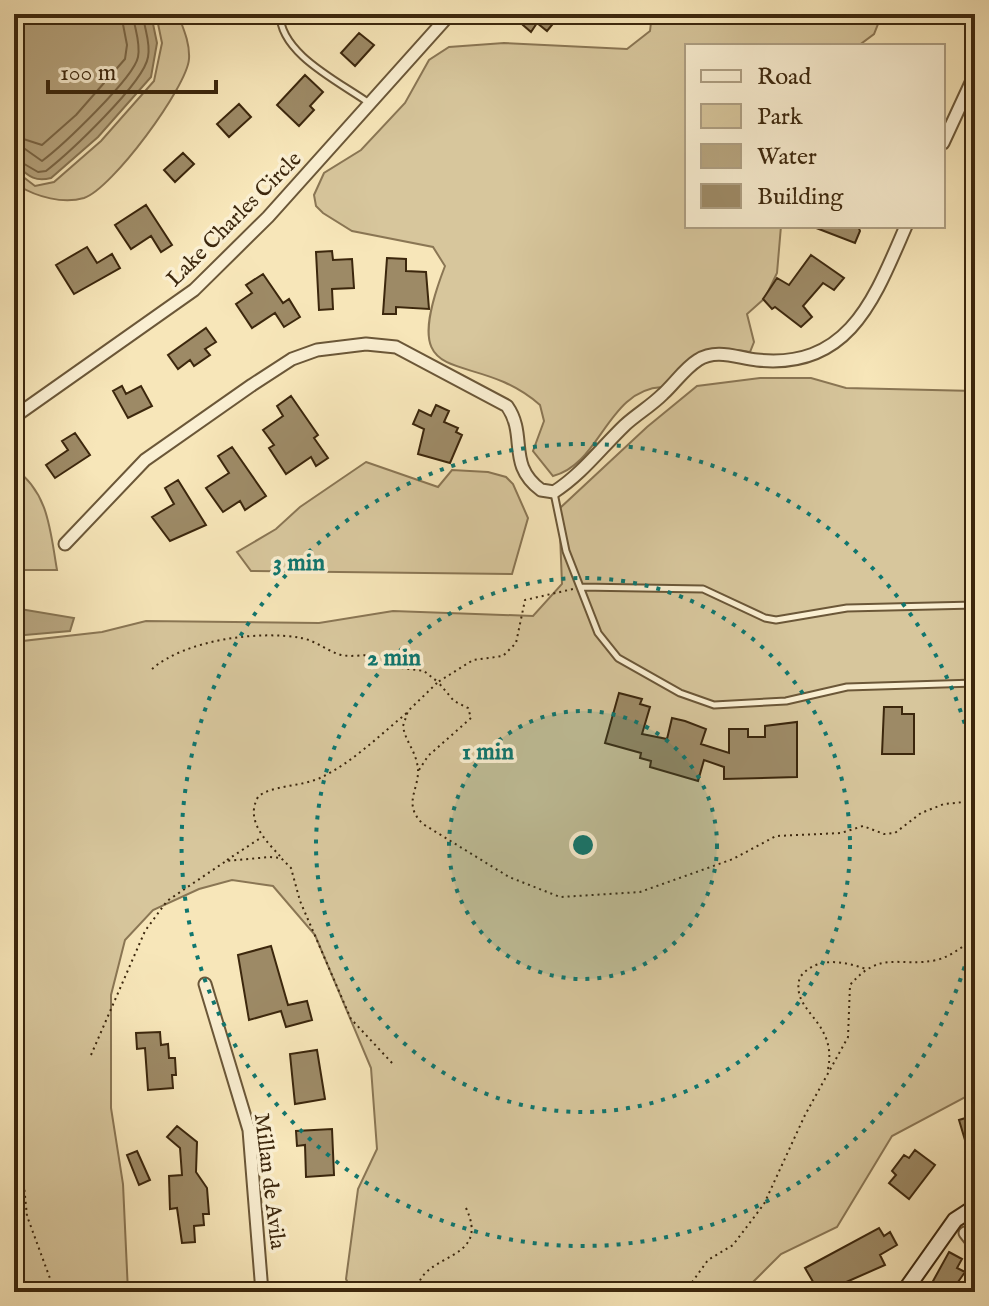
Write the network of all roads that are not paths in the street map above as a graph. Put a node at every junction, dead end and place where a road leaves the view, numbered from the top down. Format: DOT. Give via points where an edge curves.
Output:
graph roads {
  1 [pos="280,14"];
  2 [pos="450,14"];
  3 [pos="975,74"];
  4 [pos="370,104"];
  5 [pos="945,139"];
  6 [pos="905,228"];
  7 [pos="14,417"];
  8 [pos="554,492"];
  9 [pos="65,544"];
  10 [pos="580,587"];
  11 [pos="975,605"];
  12 [pos="975,683"];
  13 [pos="205,984"];
  14 [pos="975,1207"];
  15 [pos="965,1233"];
  16 [pos="975,1246"];
  17 [pos="262,1292"];
  18 [pos="904,1292"];
  1 -- 4 [label="lane" via="285,36 295,49"];
  2 -- 4 [label="street, Lake Charles Circle"];
  3 -- 5 [label="street"];
  4 -- 7 [label="street, Lake Charles Circle" via="194,290"];
  6 -- 8 [label="street" via="877,291 850,332 805,360 715,354 698,359"];
  8 -- 9 [label="street" via="541,490 519,467 513,415 507,406 396,347 341,346 292,359 145,460"];
  8 -- 10 [label="lane" via="566,551"];
  10 -- 11 [label="lane" via="703,589 776,620 847,608"];
  10 -- 12 [label="lane" via="598,633 618,658 680,693 714,705 786,701 847,687"];
  13 -- 17 [label="street, Millan de Avila" via="249,1130"];
  14 -- 18 [label="street" via="955,1220"];
  15 -- 16 [label="street"];
}
